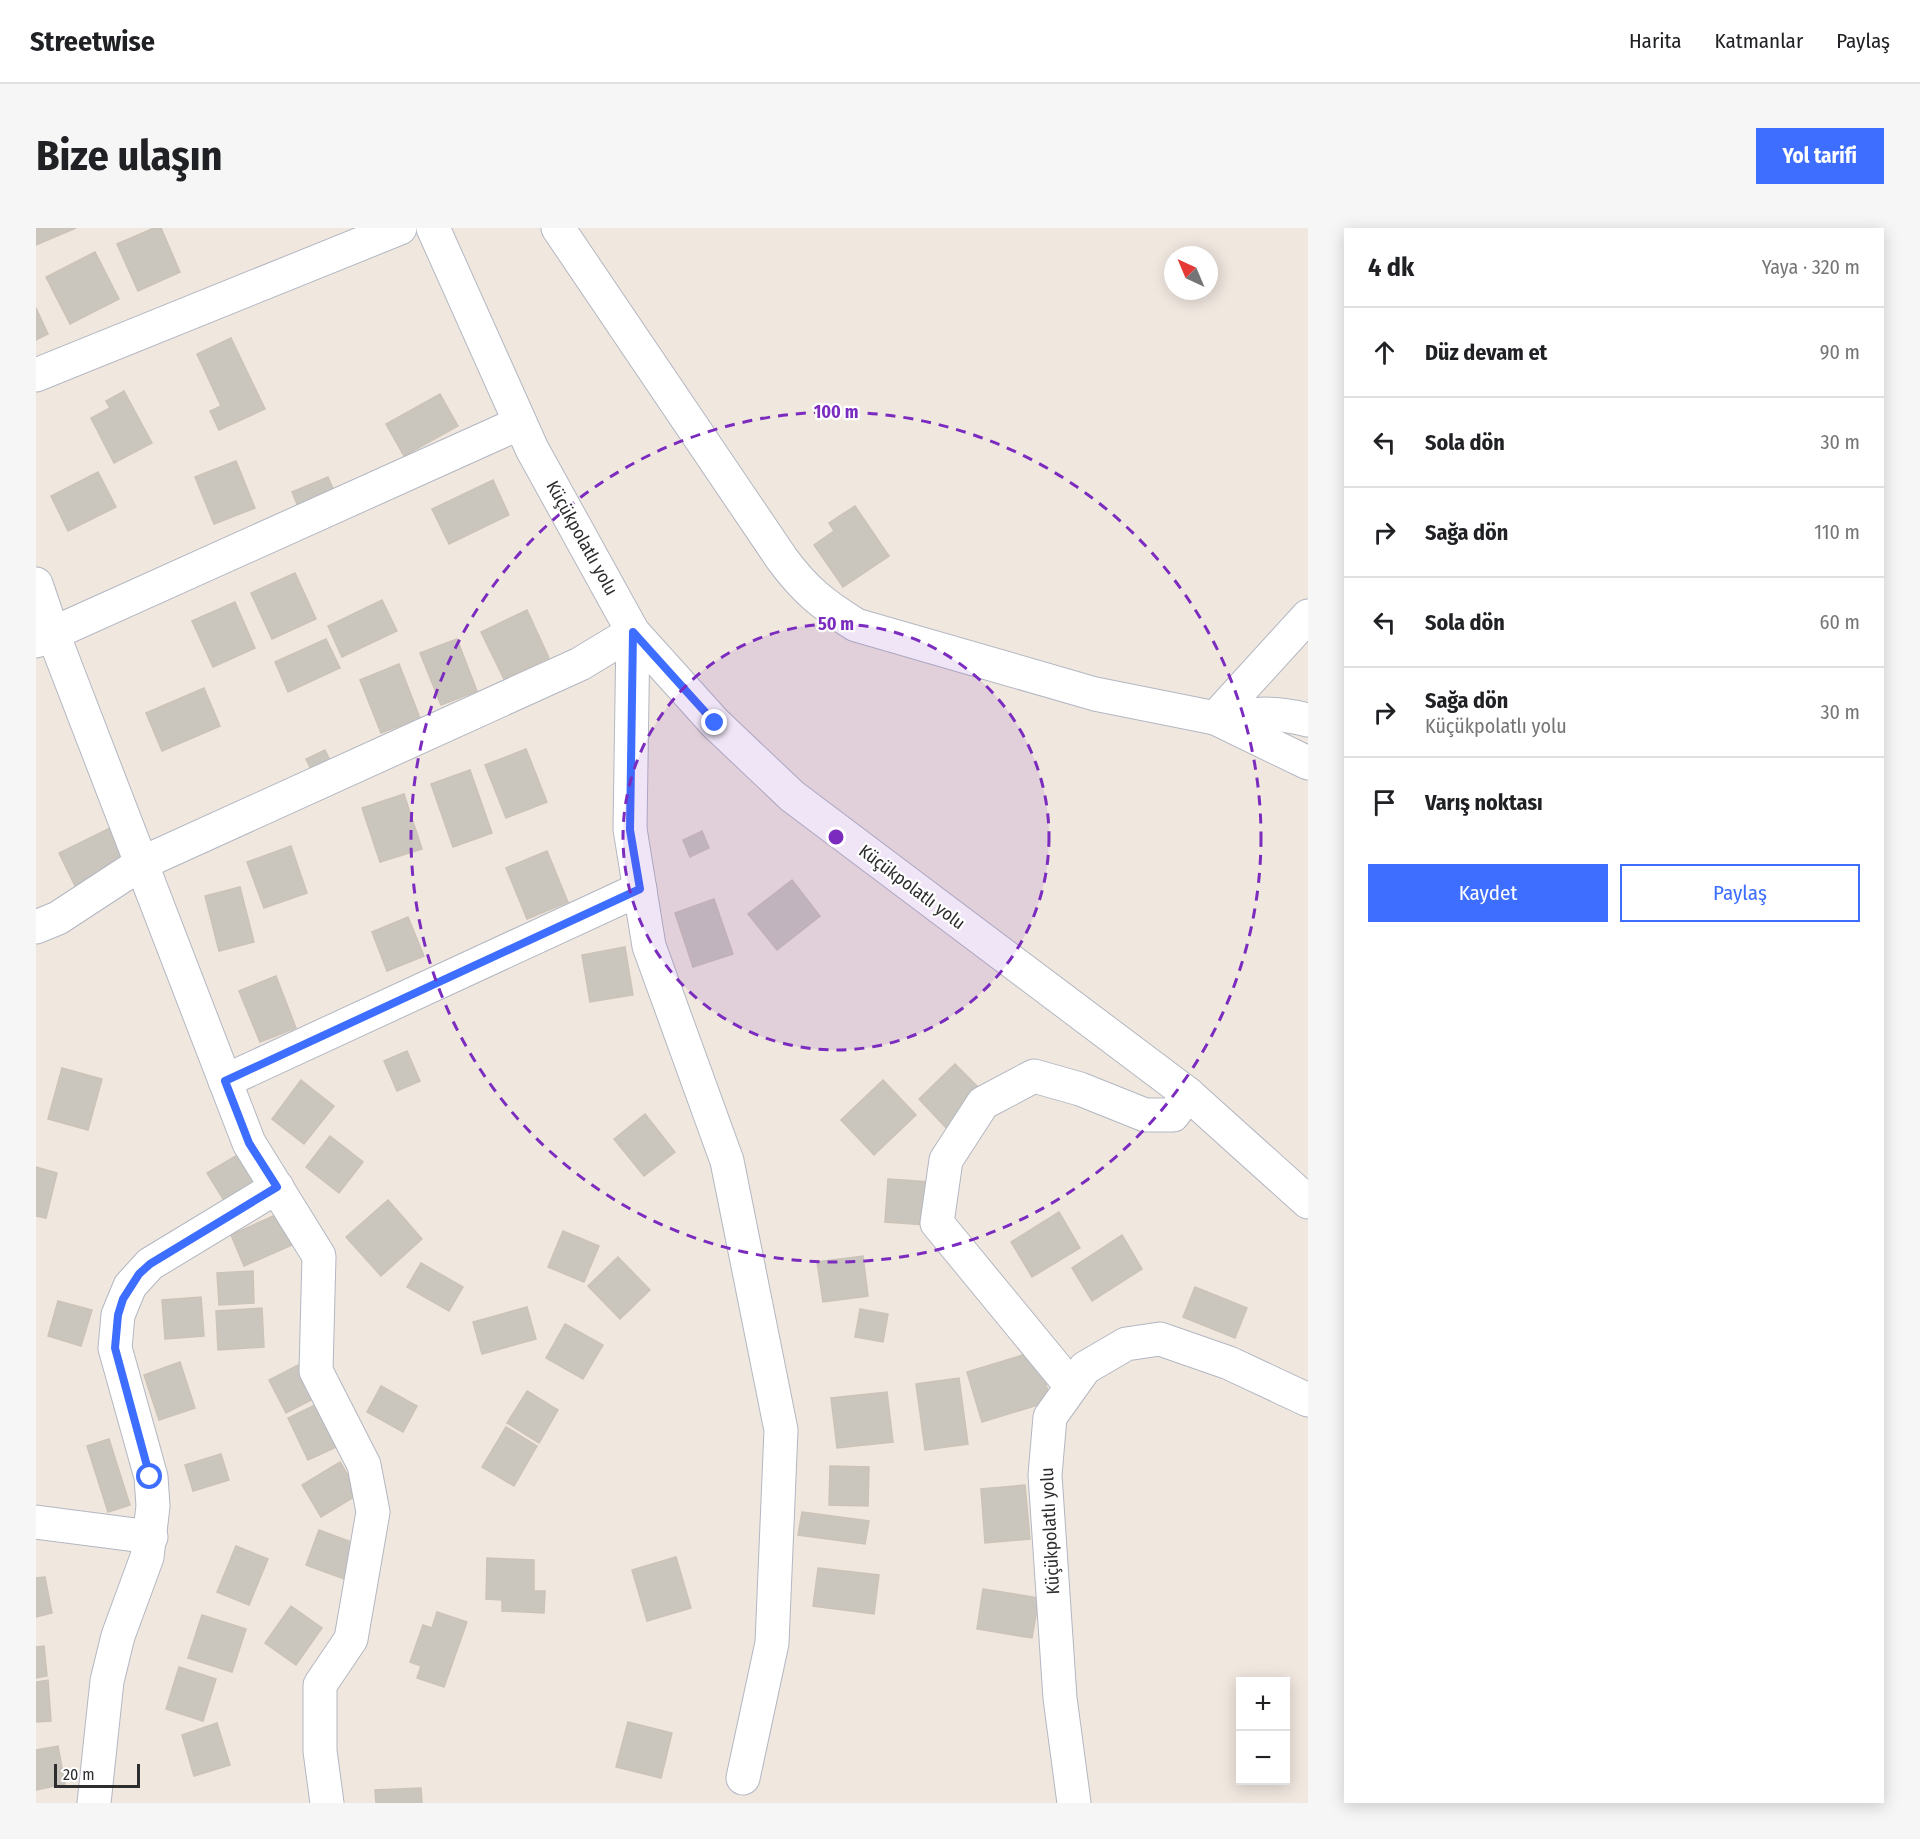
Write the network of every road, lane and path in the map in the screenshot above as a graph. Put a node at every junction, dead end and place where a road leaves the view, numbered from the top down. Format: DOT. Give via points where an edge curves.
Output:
graph roads {
  1 [pos="400,228"];
  2 [pos="433,228"];
  3 [pos="558,228"];
  4 [pos="36,375"];
  5 [pos="520,423"];
  6 [pos="36,584"];
  7 [pos="1308,615"];
  8 [pos="633,632"];
  9 [pos="45,637"];
  10 [pos="1215,717"];
  11 [pos="1308,720"];
  12 [pos="1308,763"];
  13 [pos="142,863"];
  14 [pos="640,889"];
  15 [pos="36,927"];
  16 [pos="225,1081"];
  17 [pos="1188,1094"];
  18 [pos="277,1187"];
  19 [pos="1308,1202"];
  20 [pos="1071,1386"];
  21 [pos="1308,1400"];
  22 [pos="36,1522"];
  23 [pos="151,1537"];
  24 [pos="743,1778"];
  25 [pos="94,1803"];
  26 [pos="327,1803"];
  27 [pos="1074,1803"];
  1 -- 4 [label="street"];
  2 -- 5 [label="street, Küçükpolatlı yolu"];
  3 -- 10 [label="street" via="782,559 825,606 856,625 1095,694"];
  5 -- 8 [label="street, Küçükpolatlı yolu"];
  5 -- 9 [label="street"];
  6 -- 9 [label="street"];
  7 -- 10 [label="street"];
  8 -- 13 [label="street" via="580,664"];
  8 -- 14 [label="street" via="630,830"];
  8 -- 17 [label="street, Küçükpolatlı yolu" via="715,723 792,796"];
  9 -- 13 [label="street"];
  10 -- 11 [label="street" via="1286,714"];
  10 -- 12 [label="street"];
  13 -- 15 [label="street" via="58,918"];
  13 -- 16 [label="street"];
  14 -- 16 [label="street"];
  14 -- 24 [label="street" via="649,946 727,1161 781,1430 772,1643"];
  16 -- 18 [label="street" via="249,1143"];
  17 -- 19 [label="street, Küçükpolatlı yolu"];
  17 -- 20 [label="street" via="1173,1115 1145,1114 1034,1076 983,1103 946,1160 937,1223"];
  18 -- 23 [label="street" via="150,1264 123,1299 115,1348 150,1477"];
  18 -- 26 [label="street" via="319,1256 316,1371 364,1465 373,1512 351,1639 320,1685 320,1751"];
  20 -- 21 [label="street, Küçükpolatlı yolu" via="1085,1368 1126,1344 1160,1339 1229,1363"];
  20 -- 27 [label="street, Küçükpolatlı yolu" via="1050,1417 1045,1475 1060,1698"];
  22 -- 23 [label="street"];
  23 -- 25 [label="street" via="107,1681"];
}
